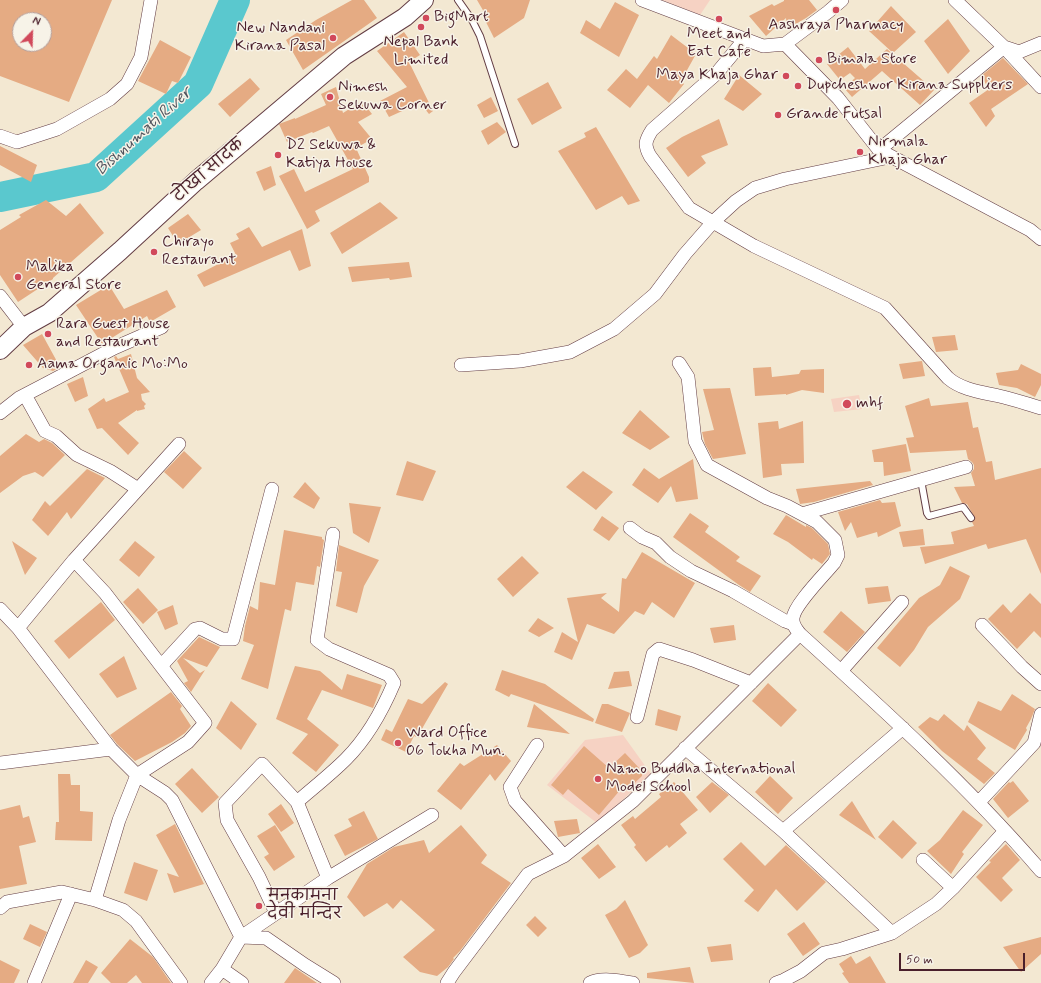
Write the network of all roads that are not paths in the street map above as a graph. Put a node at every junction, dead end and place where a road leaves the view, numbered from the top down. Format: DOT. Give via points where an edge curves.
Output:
graph roads {
  1 [pos="151,0"];
  2 [pos="424,0"];
  3 [pos="458,0"];
  4 [pos="642,0"];
  5 [pos="842,0"];
  6 [pos="955,0"];
  7 [pos="745,39"];
  8 [pos="1041,43"];
  9 [pos="785,44"];
  10 [pos="1004,47"];
  11 [pos="1041,87"];
  12 [pos="0,136"];
  13 [pos="515,144"];
  14 [pos="884,153"];
  15 [pos="713,222"];
  16 [pos="1041,239"];
  17 [pos="0,296"];
  18 [pos="24,327"];
  19 [pos="162,327"];
  20 [pos="0,350"];
  21 [pos="679,363"];
  22 [pos="461,365"];
  23 [pos="25,395"];
  24 [pos="1041,408"];
  25 [pos="0,413"];
  26 [pos="178,444"];
  27 [pos="966,466"];
  28 [pos="921,480"];
  29 [pos="272,488"];
  30 [pos="138,489"];
  31 [pos="802,514"];
  32 [pos="971,518"];
  33 [pos="630,528"];
  34 [pos="333,534"];
  35 [pos="74,560"];
  36 [pos="902,602"];
  37 [pos="0,609"];
  38 [pos="982,625"];
  39 [pos="18,628"];
  40 [pos="797,629"];
  41 [pos="161,666"];
  42 [pos="841,671"];
  43 [pos="751,683"];
  44 [pos="1041,684"];
  45 [pos="1041,714"];
  46 [pos="637,717"];
  47 [pos="903,728"];
  48 [pos="537,745"];
  49 [pos="685,748"];
  50 [pos="111,749"];
  51 [pos="0,763"];
  52 [pos="137,776"];
  53 [pos="297,802"];
  54 [pos="979,802"];
  55 [pos="432,815"];
  56 [pos="783,831"];
  57 [pos="1005,831"];
  58 [pos="564,856"];
  59 [pos="923,860"];
  60 [pos="1041,871"];
  61 [pos="328,878"];
  62 [pos="953,888"];
  63 [pos="71,894"];
  64 [pos="95,900"];
  65 [pos="0,908"];
  66 [pos="276,913"];
  67 [pos="892,933"];
  68 [pos="241,937"];
  69 [pos="222,970"];
  70 [pos="34,983"];
  71 [pos="181,983"];
  72 [pos="211,983"];
  73 [pos="242,983"];
  74 [pos="334,983"];
  75 [pos="447,983"];
  76 [pos="590,983"];
  77 [pos="633,983"];
  78 [pos="776,983"];
  1 -- 12 [label="street" via="141,57 128,84 110,99 57,129 17,142"];
  2 -- 18 [label="main road, टोखा सादक" via="405,17 344,56 196,182 49,313"];
  3 -- 13 [label="lane" via="480,36"];
  4 -- 7 [label="street"];
  5 -- 9 [label="street"];
  6 -- 10 [label="street"];
  7 -- 9 [label="street" via="763,46"];
  7 -- 15 [label="street" via="716,74 652,130 646,140 650,156 689,208"];
  8 -- 10 [label="street" via="1019,52"];
  9 -- 14 [label="street" via="838,98"];
  10 -- 11 [label="street"];
  10 -- 14 [label="street"];
  14 -- 15 [label="street" via="756,188 736,201"];
  14 -- 16 [label="street" via="1030,230"];
  15 -- 22 [label="street" via="655,294 614,329 570,352 520,361"];
  15 -- 24 [label="street" via="754,246 884,308 954,384"];
  17 -- 18 [label="street"];
  18 -- 20 [label="main road, टोखा सादक"];
  19 -- 23 [label="street" via="114,348"];
  21 -- 31 [label="street" via="688,377 695,441 707,465"];
  23 -- 25 [label="street"];
  23 -- 30 [label="street" via="45,431 56,436 77,455 110,471"];
  26 -- 30 [label="street"];
  27 -- 28 [label="street"];
  28 -- 31 [label="street"];
  28 -- 32 [label="lane" via="929,516 963,508"];
  29 -- 41 [label="street" via="233,639 222,639 200,628 195,629"];
  30 -- 35 [label="street"];
  31 -- 40 [label="street" via="817,522 835,540 838,556 793,615"];
  33 -- 40 [label="street" via="656,543 670,557 691,571 733,591"];
  34 -- 53 [label="street" via="317,640 329,649 389,675 394,683 364,737 347,758"];
  35 -- 39 [label="street"];
  35 -- 41 [label="street" via="105,594"];
  36 -- 42 [label="street"];
  37 -- 39 [label="street"];
  38 -- 44 [label="street"];
  39 -- 50 [label="street"];
  40 -- 42 [label="street"];
  40 -- 43 [label="street"];
  41 -- 52 [label="street" via="205,723 188,742"];
  42 -- 47 [label="street"];
  43 -- 46 [label="street" via="660,649 653,654"];
  43 -- 49 [label="street"];
  45 -- 54 [label="street" via="1034,743"];
  47 -- 54 [label="street"];
  47 -- 56 [label="street"];
  48 -- 58 [label="street" via="510,787 515,801"];
  49 -- 56 [label="street"];
  49 -- 58 [label="street" via="633,801"];
  50 -- 51 [label="street"];
  50 -- 52 [label="street"];
  52 -- 64 [label="street" via="119,820"];
  52 -- 68 [label="street" via="172,800"];
  53 -- 61 [label="street"];
  53 -- 66 [label="street" via="262,764 225,803 227,820"];
  54 -- 57 [label="street"];
  55 -- 61 [label="street"];
  56 -- 67 [label="street"];
  57 -- 60 [label="street"];
  57 -- 62 [label="street"];
  58 -- 75 [label="street" via="528,874"];
  59 -- 62 [label="street"];
  61 -- 66 [label="street"];
  62 -- 67 [label="street" via="936,904"];
  63 -- 64 [label="street"];
  63 -- 65 [label="street" via="62,892 7,902"];
  63 -- 70 [label="street"];
  64 -- 71 [label="street" via="123,910 136,921"];
  66 -- 68 [label="street"];
  67 -- 78 [label="street" via="824,953 801,971"];
  68 -- 69 [label="street"];
  68 -- 74 [label="street" via="266,938"];
  69 -- 72 [label="street"];
  69 -- 73 [label="street"];
  76 -- 77 [label="street" via="615,980"];
}
